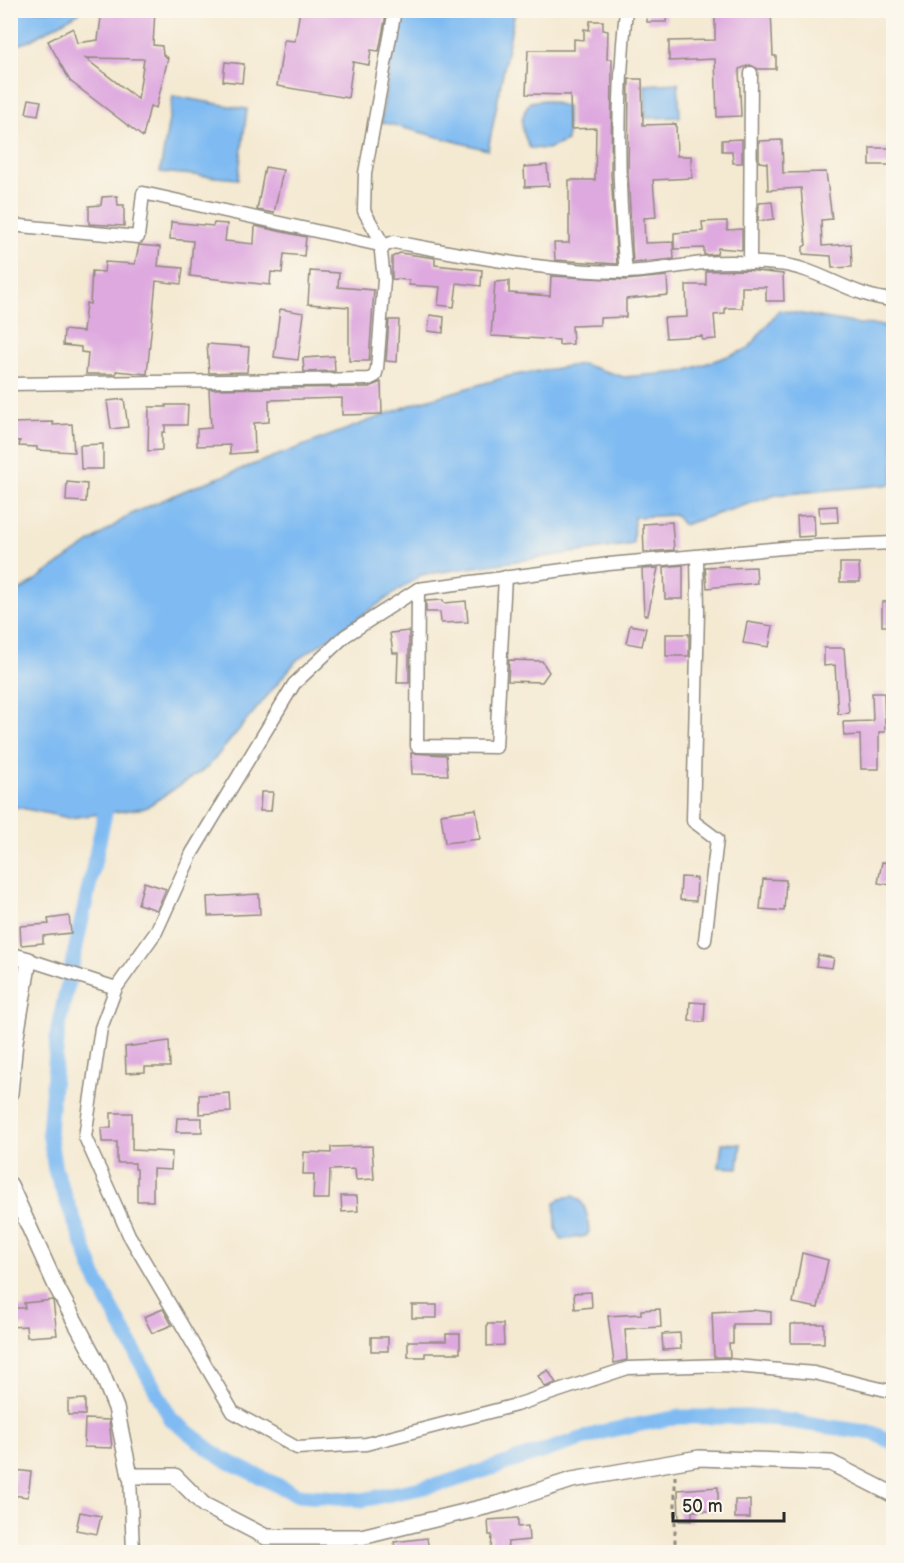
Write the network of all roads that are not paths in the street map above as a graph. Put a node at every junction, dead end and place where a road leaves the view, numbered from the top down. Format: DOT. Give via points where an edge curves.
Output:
graph roads {
  1 [pos="395,10"];
  2 [pos="626,10"];
  3 [pos="751,73"];
  4 [pos="10,225"];
  5 [pos="384,246"];
  6 [pos="750,263"];
  7 [pos="626,272"];
  8 [pos="894,300"];
  9 [pos="10,384"];
  10 [pos="894,543"];
  11 [pos="697,558"];
  12 [pos="505,577"];
  13 [pos="418,589"];
  14 [pos="705,940"];
  15 [pos="10,955"];
  16 [pos="29,960"];
  17 [pos="116,988"];
  18 [pos="10,1093"];
  19 [pos="10,1185"];
  20 [pos="894,1392"];
  21 [pos="130,1476"];
  22 [pos="894,1495"];
  23 [pos="133,1552"];
  1 -- 5 [label="street" via="365,173 364,211"];
  2 -- 7 [label="street" via="619,144"];
  3 -- 6 [label="street"];
  4 -- 5 [label="street" via="138,237 143,193"];
  5 -- 7 [label="street" via="394,242 538,265"];
  5 -- 9 [label="street" via="377,369 369,379"];
  6 -- 7 [label="street" via="704,263"];
  6 -- 8 [label="street" via="780,264 873,299"];
  10 -- 11 [label="street" via="794,547"];
  11 -- 12 [label="street"];
  11 -- 14 [label="street" via="693,821 717,839"];
  12 -- 13 [label="street"];
  12 -- 13 [label="street" via="496,747 417,746"];
  13 -- 17 [label="street" via="345,636 294,684 192,854 156,932"];
  15 -- 16 [label="street"];
  16 -- 17 [label="street"];
  16 -- 18 [label="street"];
  17 -- 20 [label="street" via="101,1028 86,1137 129,1235 233,1412 297,1448 366,1443 516,1405 628,1368 725,1365 814,1373"];
  19 -- 21 [label="street" via="116,1408"];
  21 -- 22 [label="street" via="175,1476 204,1505 266,1537 361,1537 501,1503 572,1480 699,1458 831,1463"];
  21 -- 23 [label="street"];
}
